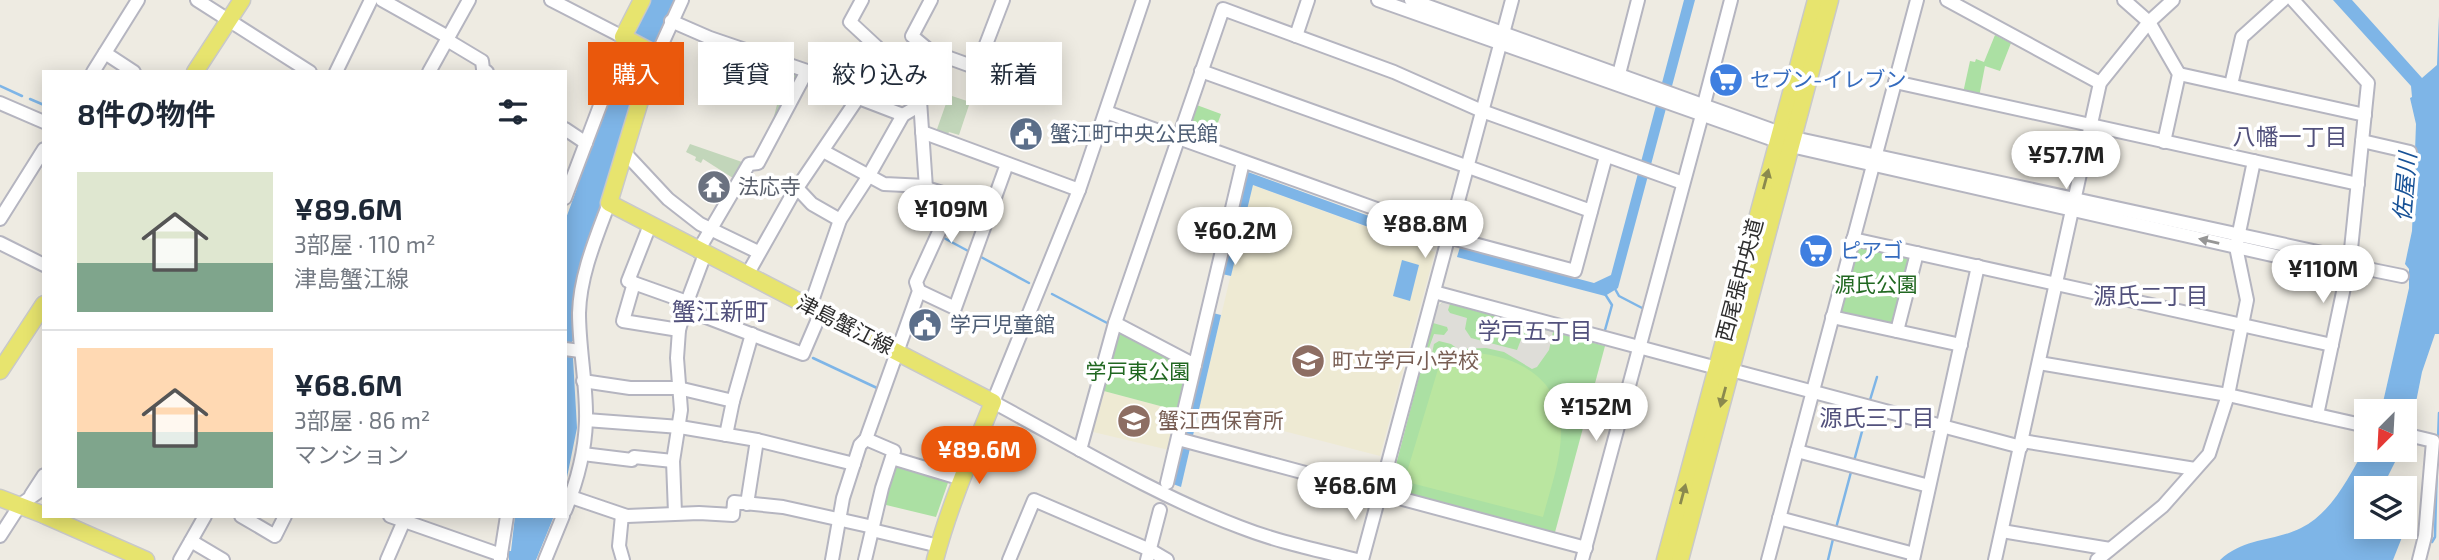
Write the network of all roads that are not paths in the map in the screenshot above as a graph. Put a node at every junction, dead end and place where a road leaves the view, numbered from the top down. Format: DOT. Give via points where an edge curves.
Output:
graph roads {
  1 [pos="138,0"];
  2 [pos="197,0"];
  3 [pos="242,0"];
  4 [pos="372,0"];
  5 [pos="382,0"];
  6 [pos="468,0"];
  7 [pos="642,0"];
  8 [pos="682,0"];
  9 [pos="862,0"];
  10 [pos="931,0"];
  11 [pos="1003,0"];
  12 [pos="1143,0"];
  13 [pos="1308,0"];
  14 [pos="1378,0"];
  15 [pos="1411,0"];
  16 [pos="1453,0"];
  17 [pos="1512,0"];
  18 [pos="1638,0"];
  19 [pos="1731,0"];
  20 [pos="1816,0"];
  21 [pos="1830,0"];
  22 [pos="1917,0"];
  23 [pos="1947,0"];
  24 [pos="2124,0"];
  25 [pos="2174,0"];
  26 [pos="2283,0"];
  27 [pos="2293,0"];
  28 [pos="559,2"];
  29 [pos="1448,13"];
  30 [pos="228,20"];
  31 [pos="671,21"];
  32 [pos="2149,22"];
  33 [pos="1296,36"];
  34 [pos="623,37"];
  35 [pos="447,38"];
  36 [pos="1501,38"];
  37 [pos="632,42"];
  38 [pos="661,42"];
  39 [pos="871,42"];
  40 [pos="919,42"];
  41 [pos="105,53"];
  42 [pos="952,59"];
  43 [pos="94,70"];
  44 [pos="131,70"];
  45 [pos="196,70"];
  46 [pos="307,70"];
  47 [pos="337,70"];
  48 [pos="430,70"];
  49 [pos="484,70"];
  50 [pos="807,71"];
  51 [pos="1200,71"];
  52 [pos="1619,74"];
  53 [pos="2179,74"];
  54 [pos="1895,82"];
  55 [pos="2100,83"];
  56 [pos="2231,85"];
  57 [pos="1657,93"];
  58 [pos="0,103"];
  59 [pos="639,105"];
  60 [pos="853,105"];
  61 [pos="880,105"];
  62 [pos="920,105"];
  63 [pos="1703,109"];
  64 [pos="1482,111"];
  65 [pos="1106,112"];
  66 [pos="903,115"];
  67 [pos="2365,115"];
  68 [pos="42,121"];
  69 [pos="2091,125"];
  70 [pos="567,130"];
  71 [pos="922,132"];
  72 [pos="1177,138"];
  73 [pos="1785,139"];
  74 [pos="2362,141"];
  75 [pos="2164,142"];
  76 [pos="586,143"];
  77 [pos="42,152"];
  78 [pos="823,152"];
  79 [pos="2410,152"];
  80 [pos="625,153"];
  81 [pos="1606,156"];
  82 [pos="1874,161"];
  83 [pos="2254,161"];
  84 [pos="1243,162"];
  85 [pos="1007,164"];
  86 [pos="1467,166"];
  87 [pos="869,177"];
  88 [pos="1683,183"];
  89 [pos="2358,184"];
  90 [pos="926,186"];
  91 [pos="797,188"];
  92 [pos="1079,190"];
  93 [pos="567,193"];
  94 [pos="954,199"];
  95 [pos="609,203"];
  96 [pos="2074,205"];
  97 [pos="1591,211"];
  98 [pos="0,219"];
  99 [pos="840,220"];
  100 [pos="985,224"];
  101 [pos="650,225"];
  102 [pos="710,230"];
  103 [pos="1448,236"];
  104 [pos="1853,239"];
  105 [pos="2237,241"];
  106 [pos="0,243"];
  107 [pos="758,252"];
  108 [pos="702,253"];
  109 [pos="1917,253"];
  110 [pos="42,264"];
  111 [pos="2348,265"];
  112 [pos="1978,266"];
  113 [pos="747,275"];
  114 [pos="2402,276"];
  115 [pos="634,282"];
  116 [pos="2057,283"];
  117 [pos="919,290"];
  118 [pos="1434,292"];
  119 [pos="686,305"];
  120 [pos="815,310"];
  121 [pos="41,313"];
  122 [pos="1832,317"];
  123 [pos="1115,323"];
  124 [pos="2242,325"];
  125 [pos="679,330"];
  126 [pos="1897,331"];
  127 [pos="752,334"];
  128 [pos="1961,345"];
  129 [pos="2332,345"];
  130 [pos="1639,347"];
  131 [pos="574,350"];
  132 [pos="897,352"];
  133 [pos="2039,363"];
  134 [pos="1195,365"];
  135 [pos="1724,369"];
  136 [pos="0,371"];
  137 [pos="583,381"];
  138 [pos="678,388"];
  139 [pos="1813,392"];
  140 [pos="2228,395"];
  141 [pos="733,401"];
  142 [pos="993,402"];
  143 [pos="2317,415"];
  144 [pos="586,420"];
  145 [pos="2354,423"];
  146 [pos="1943,426"];
  147 [pos="680,427"];
  148 [pos="726,435"];
  149 [pos="2417,437"];
  150 [pos="866,439"];
  151 [pos="757,440"];
  152 [pos="1184,440"];
  153 [pos="2021,444"];
  154 [pos="1080,450"];
  155 [pos="1797,452"];
  156 [pos="583,454"];
  157 [pos="892,458"];
  158 [pos="673,461"];
  159 [pos="854,464"];
  160 [pos="2195,469"];
  161 [pos="42,478"];
  162 [pos="962,479"];
  163 [pos="1167,483"];
  164 [pos="1929,486"];
  165 [pos="42,489"];
  166 [pos="1380,493"];
  167 [pos="571,497"];
  168 [pos="0,498"];
  169 [pos="23,503"];
  170 [pos="747,504"];
  171 [pos="567,506"];
  172 [pos="1160,510"];
  173 [pos="675,513"];
  174 [pos="42,514"];
  175 [pos="622,515"];
  176 [pos="50,518"];
  177 [pos="204,518"];
  178 [pos="245,518"];
  179 [pos="284,518"];
  180 [pos="507,518"];
  181 [pos="562,518"];
  182 [pos="401,519"];
  183 [pos="840,519"];
  184 [pos="1779,519"];
  185 [pos="873,529"];
  186 [pos="2002,531"];
  187 [pos="0,536"];
  188 [pos="191,541"];
  189 [pos="2110,549"];
  190 [pos="937,553"];
  191 [pos="1584,554"];
  192 [pos="1157,556"];
  193 [pos="1914,557"];
  194 [pos="501,558"];
  195 [pos="146,560"];
  196 [pos="180,560"];
  197 [pos="223,560"];
  198 [pos="387,560"];
  199 [pos="545,560"];
  200 [pos="623,560"];
  201 [pos="832,560"];
  202 [pos="865,560"];
  203 [pos="1009,560"];
  204 [pos="1360,560"];
  205 [pos="1665,560"];
  206 [pos="1680,560"];
  207 [pos="1768,560"];
  208 [pos="1996,560"];
  209 [pos="2096,560"];
  210 [pos="2419,560"];
  1 -- 41 [label="street"];
  2 -- 30 [label="street"];
  3 -- 30 [label="main road"];
  4 -- 47 [label="street"];
  5 -- 35 [label="street"];
  6 -- 35 [label="street"];
  7 -- 34 [label="main road"];
  8 -- 31 [label="street"];
  9 -- 39 [label="street" via="849,22"];
  10 -- 40 [label="street" via="912,36"];
  11 -- 42 [label="street" via="977,68"];
  12 -- 65 [label="street"];
  13 -- 33 [label="street"];
  14 -- 36 [label="street"];
  15 -- 29 [label="street"];
  16 -- 29 [label="street"];
  17 -- 36 [label="street"];
  18 -- 52 [label="street"];
  19 -- 63 [label="street"];
  20 -- 73 [label="main road, 西尾張中央道"];
  21 -- 73 [label="main road, 西尾張中央道"];
  22 -- 54 [label="street"];
  23 -- 55 [label="street"];
  24 -- 32 [label="street"];
  25 -- 32 [label="street"];
  26 -- 56 [label="street" via="2242,37"];
  27 -- 67 [label="street" via="2368,83"];
  28 -- 34 [label="street"];
  29 -- 36 [label="street"];
  30 -- 45 [label="main road"];
  30 -- 46 [label="street"];
  31 -- 38 [label="street"];
  31 -- 50 [label="street"];
  32 -- 53 [label="street"];
  32 -- 55 [label="street"];
  33 -- 51 [label="street" via="1223,9"];
  33 -- 64 [label="street"];
  34 -- 37 [label="main road"];
  34 -- 76 [label="street"];
  35 -- 48 [label="street"];
  35 -- 49 [label="street" via="482,61"];
  36 -- 52 [label="street"];
  36 -- 57 [label="street"];
  36 -- 64 [label="street"];
  41 -- 43 [label="street"];
  41 -- 44 [label="street"];
  50 -- 102 [label="street" via="768,149 758,163 748,163"];
  51 -- 72 [label="street"];
  51 -- 86 [label="street"];
  52 -- 57 [label="street"];
  53 -- 56 [label="street"];
  53 -- 75 [label="street"];
  54 -- 69 [label="street"];
  54 -- 82 [label="street"];
  55 -- 69 [label="street"];
  56 -- 67 [label="street"];
  57 -- 63 [label="street"];
  58 -- 68 [label="street"];
  59 -- 80 [label="main road"];
  60 -- 78 [label="street"];
  61 -- 66 [label="street"];
  62 -- 66 [label="street"];
  62 -- 71 [label="street"];
  63 -- 73 [label="street"];
  63 -- 88 [label="street"];
  64 -- 81 [label="street"];
  64 -- 86 [label="street"];
  65 -- 72 [label="street"];
  65 -- 92 [label="street"];
  66 -- 87 [label="street"];
  67 -- 74 [label="street"];
  69 -- 75 [label="street"];
  69 -- 96 [label="street"];
  70 -- 76 [label="street"];
  71 -- 85 [label="street"];
  71 -- 90 [label="street"];
  72 -- 84 [label="street"];
  72 -- 123 [label="street"];
  73 -- 82 [label="street"];
  73 -- 135 [label="main road, 西尾張中央道"];
  74 -- 79 [label="street"];
  74 -- 89 [label="street"];
  75 -- 83 [label="street"];
  76 -- 93 [label="street"];
  77 -- 98 [label="street"];
  78 -- 87 [label="street"];
  78 -- 91 [label="street"];
  80 -- 95 [label="main road"];
  80 -- 102 [label="street" via="668,199"];
  81 -- 88 [label="street"];
  81 -- 97 [label="street"];
  82 -- 96 [label="street"];
  82 -- 104 [label="street"];
  83 -- 89 [label="street"];
  83 -- 105 [label="street"];
  84 -- 103 [label="street"];
  84 -- 134 [label="street"];
  85 -- 92 [label="street"];
  85 -- 100 [label="street"];
  86 -- 97 [label="street"];
  86 -- 103 [label="street"];
  87 -- 90 [label="street" via="892,185"];
  87 -- 99 [label="street"];
  88 -- 130 [label="street"];
  89 -- 111 [label="street"];
  90 -- 94 [label="street"];
  91 -- 99 [label="street" via="812,204"];
  91 -- 107 [label="street"];
  92 -- 142 [label="street"];
  94 -- 100 [label="street"];
  94 -- 117 [label="street" via="916,282"];
  95 -- 101 [label="main road, 津島蟹江線"];
  95 -- 131 [label="street" via="582,284"];
  96 -- 105 [label="street"];
  96 -- 116 [label="street"];
  97 -- 103 [label="street" via="1575,271"];
  99 -- 120 [label="street"];
  100 -- 117 [label="street" via="955,308"];
  101 -- 108 [label="main road, 津島蟹江線"];
  101 -- 115 [label="street" via="628,281"];
  102 -- 107 [label="street"];
  102 -- 108 [label="street"];
  103 -- 118 [label="street"];
  104 -- 109 [label="street"];
  104 -- 122 [label="street"];
  105 -- 111 [label="street"];
  105 -- 124 [label="street" via="2247,300"];
  106 -- 110 [label="street"];
  107 -- 113 [label="street"];
  108 -- 113 [label="main road, 津島蟹江線"];
  108 -- 119 [label="street"];
  109 -- 112 [label="street"];
  109 -- 126 [label="street"];
  111 -- 114 [label="street"];
  111 -- 129 [label="street"];
  112 -- 116 [label="street"];
  112 -- 128 [label="street"];
  113 -- 120 [label="main road, 津島蟹江線"];
  115 -- 119 [label="street"];
  115 -- 125 [label="street" via="623,321"];
  116 -- 124 [label="street"];
  116 -- 133 [label="street"];
  117 -- 132 [label="street"];
  118 -- 130 [label="street"];
  118 -- 166 [label="street"];
  119 -- 125 [label="street"];
  119 -- 127 [label="street"];
  120 -- 127 [label="street" via="803,354"];
  120 -- 132 [label="main road, 津島蟹江線"];
  121 -- 136 [label="main road"];
  122 -- 126 [label="street"];
  122 -- 139 [label="street"];
  123 -- 134 [label="street"];
  123 -- 154 [label="street"];
  124 -- 129 [label="street"];
  124 -- 140 [label="street"];
  125 -- 138 [label="street"];
  126 -- 128 [label="street"];
  127 -- 141 [label="street"];
  128 -- 146 [label="street"];
  129 -- 143 [label="street"];
  130 -- 135 [label="street"];
  130 -- 191 [label="street"];
  131 -- 137 [label="street"];
  132 -- 142 [label="main road, 津島蟹江線"];
  132 -- 150 [label="street"];
  133 -- 140 [label="street"];
  133 -- 153 [label="street"];
  134 -- 152 [label="street"];
  135 -- 139 [label="street"];
  205 -- 135 [label="main road, 西尾張中央道, one-way"];
  135 -- 206 [label="main road, 西尾張中央道, one-way"];
  137 -- 138 [label="street" via="630,388"];
  137 -- 144 [label="street"];
  138 -- 141 [label="street"];
  138 -- 147 [label="street"];
  139 -- 146 [label="street"];
  139 -- 155 [label="street"];
  140 -- 143 [label="street"];
  140 -- 160 [label="street" via="2209,454"];
  141 -- 148 [label="street"];
  142 -- 154 [label="street"];
  142 -- 162 [label="main road"];
  143 -- 145 [label="street"];
  144 -- 147 [label="street"];
  144 -- 156 [label="street"];
  146 -- 153 [label="street"];
  146 -- 164 [label="street"];
  147 -- 148 [label="street"];
  147 -- 158 [label="street"];
  148 -- 151 [label="street"];
  149 -- 210 [label="street" via="2433,441"];
  150 -- 157 [label="street" via="894,451"];
  150 -- 159 [label="street"];
  151 -- 159 [label="street"];
  151 -- 170 [label="street"];
  152 -- 163 [label="street"];
  152 -- 166 [label="street"];
  153 -- 160 [label="street"];
  153 -- 186 [label="street"];
  154 -- 204 [label="street" via="1240,527"];
  155 -- 164 [label="street"];
  155 -- 184 [label="street"];
  156 -- 158 [label="street"];
  156 -- 167 [label="street"];
  157 -- 162 [label="street"];
  157 -- 185 [label="street"];
  158 -- 173 [label="street"];
  159 -- 183 [label="street"];
  160 -- 189 [label="street" via="2162,506"];
  161 -- 169 [label="street"];
  162 -- 190 [label="main road"];
  164 -- 193 [label="street"];
  165 -- 169 [label="street"];
  166 -- 191 [label="street"];
  166 -- 204 [label="street"];
  167 -- 171 [label="street"];
  167 -- 175 [label="street"];
  168 -- 169 [label="main road"];
  169 -- 174 [label="main road"];
  169 -- 187 [label="street"];
  170 -- 173 [label="street" via="734,502 733,515"];
  170 -- 183 [label="street"];
  172 -- 192 [label="street"];
  173 -- 175 [label="street"];
  175 -- 200 [label="street"];
  176 -- 195 [label="main road"];
  177 -- 188 [label="street"];
  178 -- 179 [label="street" via="275,537"];
  180 -- 194 [label="street"];
  181 -- 199 [label="street"];
  182 -- 194 [label="street"];
  182 -- 198 [label="street"];
  183 -- 185 [label="street"];
  183 -- 201 [label="street"];
  184 -- 193 [label="street"];
  184 -- 207 [label="street"];
  185 -- 190 [label="street"];
  185 -- 202 [label="street"];
  186 -- 189 [label="street"];
  186 -- 208 [label="street"];
  188 -- 196 [label="street"];
  188 -- 197 [label="street"];
  189 -- 209 [label="street"];
  192 -- 203 [label="street" via="1034,500"];
}
